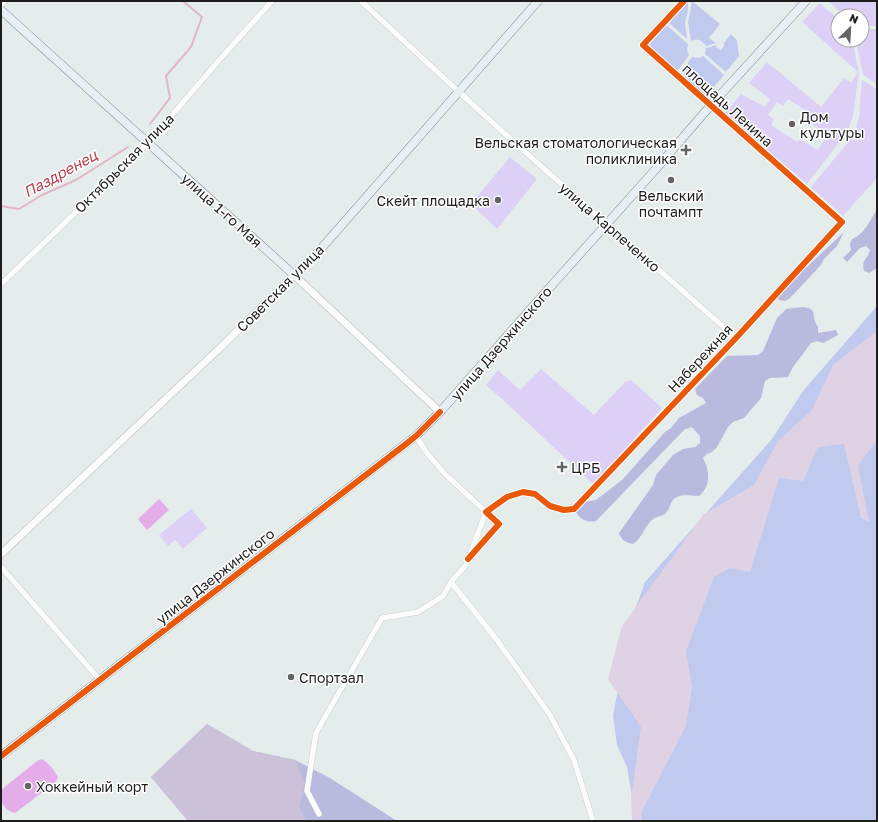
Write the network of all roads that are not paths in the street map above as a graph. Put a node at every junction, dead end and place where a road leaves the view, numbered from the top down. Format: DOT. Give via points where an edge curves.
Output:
graph roads {
  1 [pos="4,1"];
  2 [pos="272,1"];
  3 [pos="361,1"];
  4 [pos="538,1"];
  5 [pos="684,1"];
  6 [pos="806,1"];
  7 [pos="1,4"];
  8 [pos="1,10"];
  9 [pos="458,92"];
  10 [pos="711,105"];
  11 [pos="148,143"];
  12 [pos="842,222"];
  13 [pos="606,224"];
  14 [pos="294,275"];
  15 [pos="1,284"];
  16 [pos="736,338"];
  17 [pos="440,412"];
  18 [pos="416,436"];
  19 [pos="486,512"];
  20 [pos="1,554"];
  21 [pos="468,559"];
  22 [pos="1,567"];
  23 [pos="451,582"];
  24 [pos="100,680"];
  25 [pos="1,756"];
  26 [pos="319,814"];
  27 [pos="593,821"];
  1 -- 7 [label="street"];
  2 -- 11 [label="street, Октябрьская улица"];
  3 -- 9 [label="street, улица Карпеченко"];
  4 -- 9 [label="main road, Советская улица"];
  5 -- 10 [label="street, площадь Ленина" via="643,45"];
  6 -- 10 [label="main road, улица Дзержинского"];
  8 -- 11 [label="main road, улица 1-го Мая"];
  9 -- 13 [label="street, улица Карпеченко"];
  9 -- 14 [label="main road, Советская улица" via="317,253"];
  10 -- 12 [label="street, площадь Ленина"];
  10 -- 13 [label="main road, улица Дзержинского"];
  11 -- 14 [label="main road, улица 1-го Мая"];
  11 -- 15 [label="street, Октябрьская улица"];
  12 -- 16 [label="street, Набережная"];
  13 -- 16 [label="street, улица Карпеченко"];
  13 -- 17 [label="main road, улица Дзержинского"];
  14 -- 17 [label="street, улица 1-го Мая"];
  14 -- 20 [label="street, Советская улица"];
  16 -- 19 [label="street, Набережная" via="574,509 564,510 550,506 535,494 523,492 507,497"];
  17 -- 18 [label="main road, улица Дзержинского"];
  18 -- 19 [label="street" via="445,474"];
  18 -- 24 [label="main road, улица Дзержинского"];
  19 -- 21 [label="street"];
  19 -- 21 [label="street" via="498,524"];
  21 -- 23 [label="street"];
  22 -- 24 [label="street"];
  23 -- 26 [label="street" via="443,596 418,612 382,618 333,704 316,734 307,791"];
  23 -- 27 [label="street" via="497,640 550,715 574,760"];
  24 -- 25 [label="main road, улица Дзержинского"];
}
